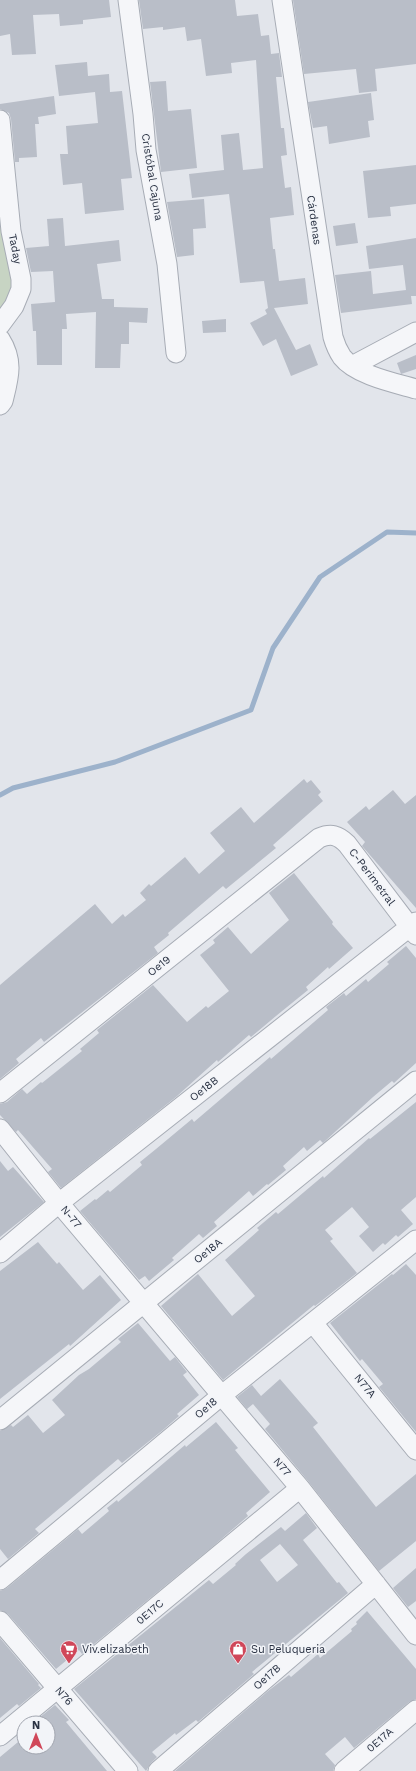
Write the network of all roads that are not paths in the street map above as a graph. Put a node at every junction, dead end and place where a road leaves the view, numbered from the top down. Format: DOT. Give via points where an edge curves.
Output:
graph roads {
  1 [pos="128,0"];
  2 [pos="282,0"];
  3 [pos="0,120"];
  4 [pos="0,325"];
  5 [pos="416,332"];
  6 [pos="0,339"];
  7 [pos="176,353"];
  8 [pos="352,366"];
  9 [pos="416,389"];
  10 [pos="0,405"];
  11 [pos="319,838"];
  12 [pos="414,928"];
  13 [pos="416,1082"];
  14 [pos="0,1093"];
  15 [pos="0,1129"];
  16 [pos="59,1203"];
  17 [pos="414,1245"];
  18 [pos="0,1253"];
  19 [pos="144,1303"];
  20 [pos="313,1323"];
  21 [pos="222,1395"];
  22 [pos="0,1420"];
  23 [pos="416,1450"];
  24 [pos="300,1488"];
  25 [pos="0,1580"];
  26 [pos="376,1584"];
  27 [pos="0,1621"];
  28 [pos="416,1635"];
  29 [pos="57,1689"];
  30 [pos="416,1710"];
  31 [pos="0,1736"];
  32 [pos="128,1771"];
  33 [pos="158,1771"];
  34 [pos="344,1771"];
  1 -- 7 [label="street, Cristóbal Cajuna" via="146,150 167,264"];
  2 -- 8 [label="street, Cárdenas" via="329,319 337,348"];
  3 -- 4 [label="street, Taday" via="11,232 21,279 21,290 14,306"];
  5 -- 8 [label="street"];
  6 -- 10 [label="street" via="9,357 8,378"];
  8 -- 9 [label="street, Cárdenas"];
  11 -- 12 [label="street, C-Perimetral" via="333,835 340,837"];
  11 -- 14 [label="street, Oe19"];
  12 -- 16 [label="street, Oe18B"];
  13 -- 19 [label="street, Oe18A"];
  15 -- 16 [label="street, N-77"];
  16 -- 18 [label="street, Oe18B"];
  16 -- 19 [label="street, N-77"];
  17 -- 20 [label="street, Oe18"];
  19 -- 21 [label="street, N77"];
  19 -- 22 [label="street, Oe18A"];
  20 -- 21 [label="street, Oe18"];
  20 -- 23 [label="street, N77A"];
  21 -- 24 [label="street, N77"];
  21 -- 25 [label="street, Oe18"];
  24 -- 26 [label="street, N77"];
  24 -- 29 [label="street, 0E17C"];
  26 -- 28 [label="street, N77"];
  26 -- 33 [label="street, Oe17B"];
  27 -- 29 [label="street, N76"];
  29 -- 31 [label="street, 0E17C"];
  29 -- 32 [label="street, N76"];
  30 -- 34 [label="street, 0E17A"];
}
